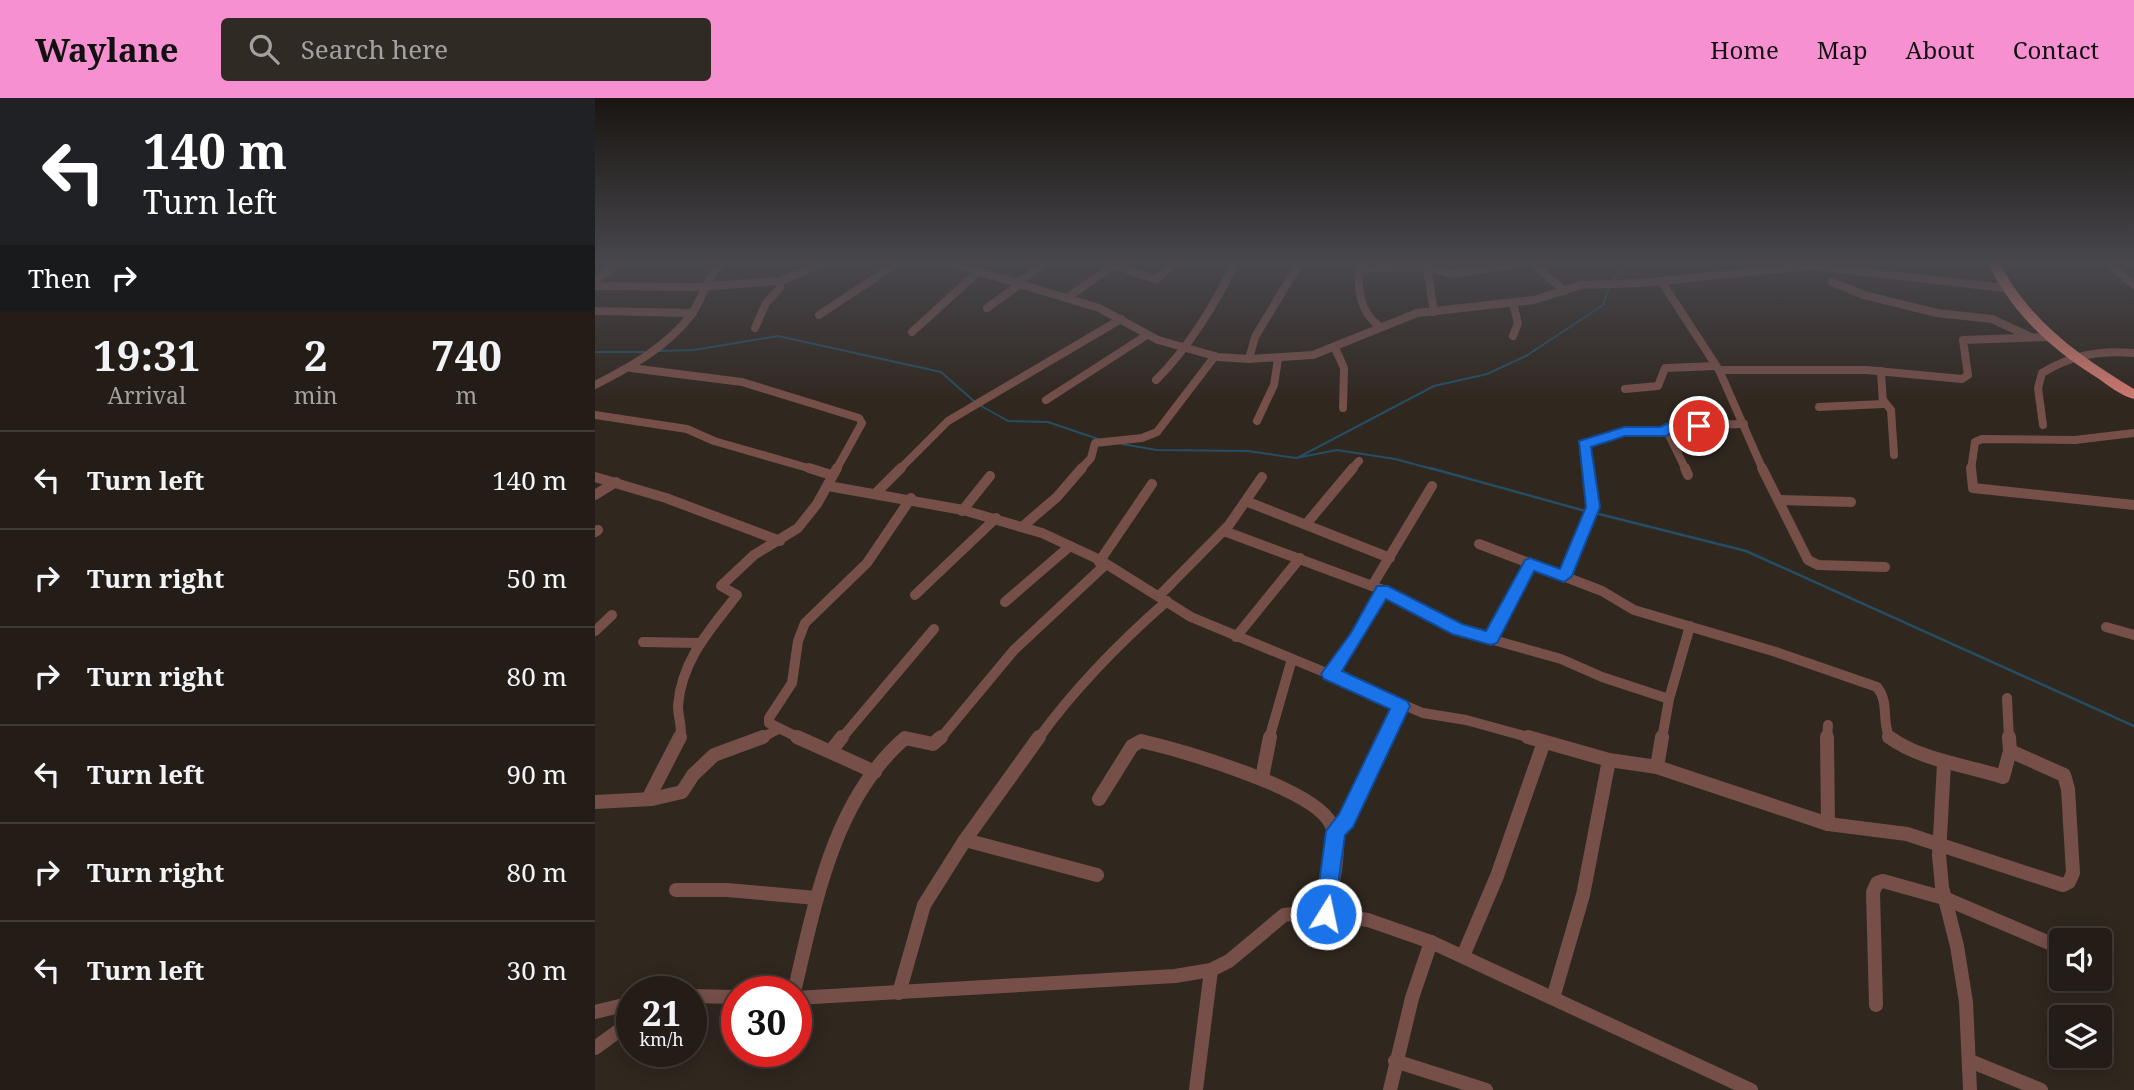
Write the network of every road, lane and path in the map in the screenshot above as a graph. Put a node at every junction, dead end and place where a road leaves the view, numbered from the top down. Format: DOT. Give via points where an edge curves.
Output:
graph roads {
  1 [pos="598,310"];
  2 [pos="694,310"];
  3 [pos="763,310"];
  4 [pos="826,310"];
  5 [pos="936,310"];
  6 [pos="1105,310"];
  7 [pos="1208,310"];
  8 [pos="1271,310"];
  9 [pos="1365,310"];
  10 [pos="1449,310"];
  11 [pos="1515,310"];
  12 [pos="1680,310"];
  13 [pos="1926,310"];
  14 [pos="2022,310"];
  15 [pos="1434,312"];
  16 [pos="693,313"];
  17 [pos="819,315"];
  18 [pos="1121,319"];
  19 [pos="1379,326"];
  20 [pos="755,328"];
  21 [pos="912,332"];
  22 [pos="1147,335"];
  23 [pos="1513,337"];
  24 [pos="2049,337"];
  25 [pos="2033,338"];
  26 [pos="1335,348"];
  27 [pos="1185,349"];
  28 [pos="2134,353"];
  29 [pos="1215,356"];
  30 [pos="2073,357"];
  31 [pos="1249,359"];
  32 [pos="1278,359"];
  33 [pos="631,368"];
  34 [pos="1718,368"];
  35 [pos="1881,371"];
  36 [pos="1156,380"];
  37 [pos="595,385"];
  38 [pos="1625,389"];
  39 [pos="2134,396"];
  40 [pos="1046,400"];
  41 [pos="1883,400"];
  42 [pos="1819,407"];
  43 [pos="1343,408"];
  44 [pos="595,415"];
  45 [pos="1257,421"];
  46 [pos="1744,424"];
  47 [pos="2043,425"];
  48 [pos="1667,431"];
  49 [pos="2134,433"];
  50 [pos="1894,455"];
  51 [pos="1359,461"];
  52 [pos="1688,475"];
  53 [pos="989,476"];
  54 [pos="595,477"];
  55 [pos="1262,477"];
  56 [pos="829,480"];
  57 [pos="616,482"];
  58 [pos="1152,484"];
  59 [pos="1431,486"];
  60 [pos="875,494"];
  61 [pos="595,495"];
  62 [pos="911,498"];
  63 [pos="1780,500"];
  64 [pos="1248,502"];
  65 [pos="1851,502"];
  66 [pos="2134,505"];
  67 [pos="962,511"];
  68 [pos="996,518"];
  69 [pos="1307,523"];
  70 [pos="1022,527"];
  71 [pos="1224,531"];
  72 [pos="780,541"];
  73 [pos="1479,544"];
  74 [pos="1070,546"];
  75 [pos="1300,558"];
  76 [pos="1390,558"];
  77 [pos="1102,564"];
  78 [pos="1530,564"];
  79 [pos="1885,567"];
  80 [pos="1564,576"];
  81 [pos="1377,588"];
  82 [pos="915,595"];
  83 [pos="1164,598"];
  84 [pos="1005,601"];
  85 [pos="612,615"];
  86 [pos="1690,626"];
  87 [pos="2106,626"];
  88 [pos="934,629"];
  89 [pos="595,631"];
  90 [pos="2134,635"];
  91 [pos="1236,637"];
  92 [pos="1491,639"];
  93 [pos="643,642"];
  94 [pos="699,643"];
  95 [pos="1292,659"];
  96 [pos="1330,674"];
  97 [pos="2007,698"];
  98 [pos="1669,699"];
  99 [pos="1401,706"];
  100 [pos="1828,725"];
  101 [pos="778,729"];
  102 [pos="1543,742"];
  103 [pos="831,751"];
  104 [pos="2010,751"];
  105 [pos="1609,760"];
  106 [pos="1944,764"];
  107 [pos="1657,767"];
  108 [pos="874,772"];
  109 [pos="1262,778"];
  110 [pos="647,799"];
  111 [pos="1099,799"];
  112 [pos="595,803"];
  113 [pos="1828,824"];
  114 [pos="1336,831"];
  115 [pos="965,840"];
  116 [pos="1939,843"];
  117 [pos="1097,875"];
  118 [pos="676,890"];
  119 [pos="816,898"];
  120 [pos="1944,898"];
  121 [pos="1326,914"];
  122 [pos="1431,942"];
  123 [pos="2049,943"];
  124 [pos="1462,957"];
  125 [pos="1211,970"];
  126 [pos="798,976"];
  127 [pos="899,993"];
  128 [pos="812,997"];
  129 [pos="1553,998"];
  130 [pos="1876,1005"];
  131 [pos="616,1007"];
  132 [pos="595,1012"];
  133 [pos="616,1033"];
  134 [pos="595,1048"];
  135 [pos="1395,1060"];
  136 [pos="1969,1061"];
  137 [pos="1196,1090"];
  138 [pos="1390,1090"];
  139 [pos="1486,1090"];
  140 [pos="1751,1090"];
  141 [pos="1970,1090"];
  142 [pos="2041,1090"];
  1 -- 16 [label="street"];
  2 -- 16 [label="street"];
  3 -- 20 [label="street"];
  4 -- 17 [label="street"];
  5 -- 21 [label="street"];
  6 -- 18 [label="street"];
  7 -- 27 [label="street"];
  8 -- 31 [label="street" via="1255,337"];
  9 -- 19 [label="street"];
  10 -- 15 [label="street"];
  11 -- 23 [label="street" via="1518,323"];
  12 -- 34 [label="street"];
  13 -- 25 [label="street" via="1992,319"];
  14 -- 24 [label="highway"];
  15 -- 19 [label="street"];
  16 -- 33 [label="street"];
  18 -- 22 [label="street"];
  18 -- 60 [label="street" via="948,421"];
  19 -- 26 [label="street"];
  22 -- 27 [label="street"];
  22 -- 40 [label="street"];
  24 -- 25 [label="street"];
  24 -- 30 [label="highway"];
  25 -- 35 [label="street" via="1963,340 1968,375 1962,379"];
  26 -- 32 [label="street"];
  26 -- 43 [label="street" via="1344,368"];
  27 -- 29 [label="street"];
  27 -- 36 [label="street"];
  28 -- 30 [label="street" via="2111,351"];
  29 -- 31 [label="street"];
  29 -- 70 [label="street" via="1152,436 1106,439 1093,446 1091,458 1057,497"];
  30 -- 39 [label="highway"];
  30 -- 47 [label="street" via="2050,367 2039,379"];
  31 -- 32 [label="street"];
  32 -- 45 [label="street" via="1274,385"];
  33 -- 37 [label="street"];
  33 -- 56 [label="street" via="742,382 859,418 862,423"];
  34 -- 35 [label="street"];
  34 -- 38 [label="street" via="1665,368 1658,386"];
  34 -- 46 [label="street"];
  35 -- 41 [label="street"];
  41 -- 42 [label="street" via="1876,405"];
  41 -- 50 [label="street" via="1891,410"];
  44 -- 56 [label="street" via="687,429"];
  46 -- 48 [label="street" via="1671,426"];
  46 -- 63 [label="street"];
  48 -- 52 [label="street"];
  48 -- 80 [label="street" via="1624,432 1583,444 1593,507"];
  49 -- 66 [label="street" via="2075,440 1982,439 1975,442 1970,464 1973,488"];
  51 -- 69 [label="street"];
  53 -- 67 [label="street"];
  54 -- 57 [label="street"];
  55 -- 64 [label="street"];
  56 -- 60 [label="street"];
  56 -- 72 [label="street" via="804,522"];
  57 -- 61 [label="street"];
  57 -- 72 [label="street" via="696,507"];
  58 -- 77 [label="street"];
  59 -- 76 [label="street"];
  60 -- 62 [label="street"];
  62 -- 67 [label="street"];
  62 -- 101 [label="street" via="867,563 805,622 792,683 769,718"];
  63 -- 65 [label="street"];
  63 -- 79 [label="street" via="1811,563"];
  64 -- 69 [label="street"];
  64 -- 71 [label="street"];
  67 -- 68 [label="street"];
  68 -- 70 [label="street"];
  68 -- 82 [label="street"];
  69 -- 76 [label="street"];
  70 -- 74 [label="street"];
  71 -- 75 [label="street"];
  71 -- 83 [label="street"];
  72 -- 94 [label="street" via="723,583 721,586 737,595"];
  73 -- 78 [label="street"];
  74 -- 77 [label="street"];
  74 -- 84 [label="street"];
  75 -- 81 [label="street"];
  75 -- 91 [label="street"];
  76 -- 81 [label="street"];
  77 -- 83 [label="street"];
  77 -- 108 [label="street" via="1014,650 938,741 905,738"];
  78 -- 80 [label="street"];
  78 -- 92 [label="street"];
  80 -- 86 [label="street" via="1602,591 1625,607"];
  81 -- 92 [label="street" via="1458,630"];
  81 -- 96 [label="street" via="1356,637"];
  83 -- 91 [label="street" via="1191,617"];
  83 -- 115 [label="street" via="1063,704"];
  85 -- 89 [label="street"];
  86 -- 98 [label="street"];
  86 -- 106 [label="street" via="1877,687 1887,700 1886,733 1891,739"];
  87 -- 90 [label="street"];
  88 -- 103 [label="street"];
  91 -- 95 [label="street"];
  92 -- 98 [label="street"];
  93 -- 94 [label="street"];
  94 -- 110 [label="street" via="682,684 678,746"];
  95 -- 96 [label="street"];
  95 -- 109 [label="street" via="1273,719"];
  96 -- 99 [label="street"];
  97 -- 104 [label="street"];
  98 -- 107 [label="street"];
  99 -- 102 [label="street"];
  99 -- 114 [label="street" via="1346,821"];
  100 -- 113 [label="street"];
  101 -- 103 [label="street"];
  101 -- 110 [label="street" via="751,744 714,755 682,792"];
  102 -- 105 [label="street"];
  102 -- 124 [label="street" via="1497,876"];
  103 -- 108 [label="street"];
  104 -- 106 [label="street" via="2003,777 1955,762"];
  104 -- 116 [label="street" via="2064,775 2073,873 2069,882 2063,885"];
  105 -- 107 [label="street"];
  105 -- 129 [label="street" via="1583,895"];
  106 -- 116 [label="street"];
  107 -- 113 [label="street"];
  108 -- 119 [label="street"];
  109 -- 111 [label="street" via="1141,741 1132,746"];
  109 -- 114 [label="street" via="1324,813"];
  110 -- 112 [label="street"];
  113 -- 116 [label="street" via="1886,829"];
  114 -- 121 [label="street"];
  115 -- 117 [label="street"];
  115 -- 127 [label="street" via="924,905"];
  116 -- 120 [label="street"];
  118 -- 119 [label="street"];
  119 -- 126 [label="street"];
  120 -- 123 [label="street"];
  120 -- 130 [label="street" via="1891,881 1877,883 1873,892"];
  120 -- 136 [label="street" via="1961,968"];
  121 -- 122 [label="street" via="1368,920"];
  121 -- 125 [label="street" via="1298,911 1284,915 1229,961"];
  122 -- 124 [label="street"];
  122 -- 135 [label="street"];
  124 -- 129 [label="street"];
  125 -- 127 [label="street"];
  125 -- 137 [label="street"];
  127 -- 128 [label="street"];
  129 -- 140 [label="street"];
  131 -- 132 [label="street"];
  133 -- 134 [label="street"];
  135 -- 138 [label="street"];
  135 -- 139 [label="street"];
  136 -- 141 [label="street"];
  136 -- 142 [label="street"];
}
